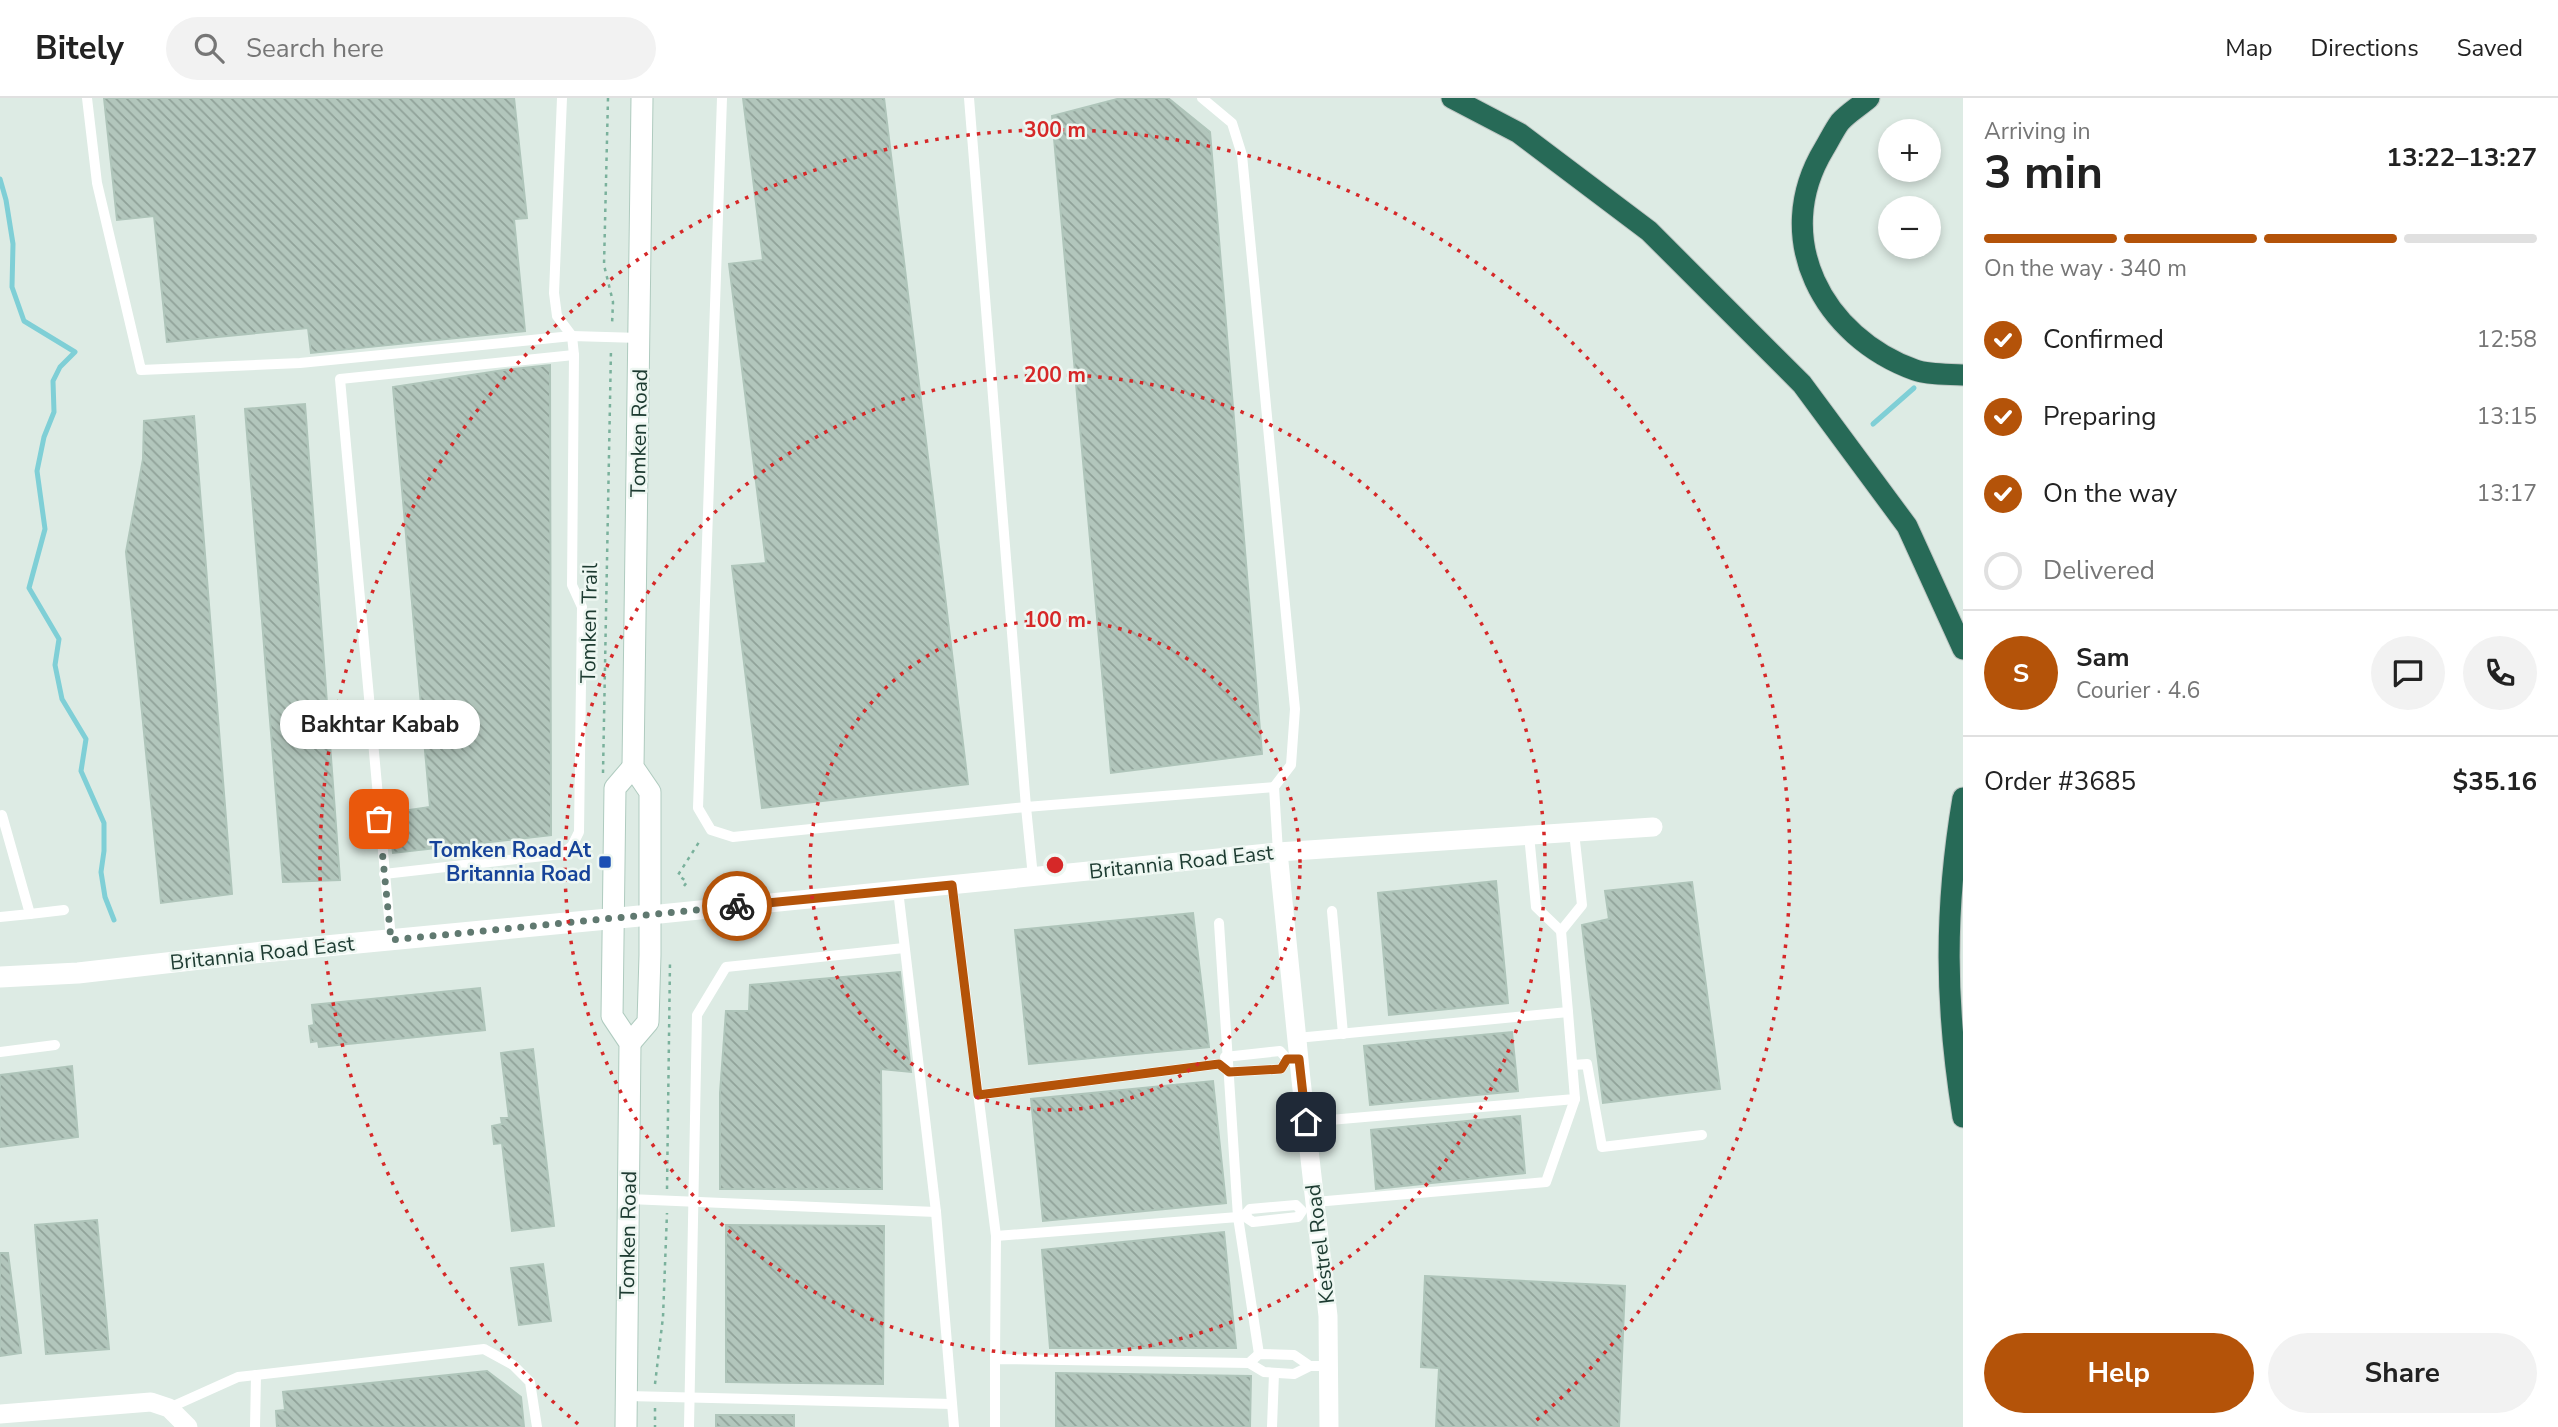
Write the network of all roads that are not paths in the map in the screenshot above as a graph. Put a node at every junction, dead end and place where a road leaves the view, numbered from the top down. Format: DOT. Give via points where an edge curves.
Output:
graph roads {
  1 [pos="88,98"];
  2 [pos="562,98"];
  3 [pos="642,98"];
  4 [pos="722,98"];
  5 [pos="970,98"];
  6 [pos="1202,98"];
  7 [pos="1452,98"];
  8 [pos="1869,98"];
  9 [pos="572,336"];
  10 [pos="640,338"];
  11 [pos="574,355"];
  12 [pos="1963,375"];
  13 [pos="1963,649"];
  14 [pos="633,767"];
  15 [pos="1274,787"];
  16 [pos="1963,798"];
  17 [pos="1026,807"];
  18 [pos="2,815"];
  19 [pos="1653,827"];
  20 [pos="1574,832"];
  21 [pos="1529,835"];
  22 [pos="1279,852"];
  23 [pos="384,874"];
  24 [pos="1033,877"];
  25 [pos="952,885"];
  26 [pos="898,890"];
  27 [pos="64,910"];
  28 [pos="1332,911"];
  29 [pos="30,914"];
  30 [pos="650,915"];
  31 [pos="0,917"];
  32 [pos="613,917"];
  33 [pos="1219,923"];
  34 [pos="1561,931"];
  35 [pos="391,940"];
  36 [pos="904,948"];
  37 [pos="0,977"];
  38 [pos="1568,1012"];
  39 [pos="1343,1034"];
  40 [pos="1297,1038"];
  41 [pos="630,1043"];
  42 [pos="55,1045"];
  43 [pos="0,1052"];
  44 [pos="1228,1056"];
  45 [pos="1293,1059"];
  46 [pos="1219,1064"];
  47 [pos="1573,1065"];
  48 [pos="1229,1072"];
  49 [pos="978,1095"];
  50 [pos="1575,1099"];
  51 [pos="1963,1117"];
  52 [pos="1306,1122"];
  53 [pos="1702,1135"];
  54 [pos="629,1199"];
  55 [pos="695,1202"];
  56 [pos="1311,1207"];
  57 [pos="936,1212"];
  58 [pos="1241,1216"];
  59 [pos="996,1236"];
  60 [pos="1259,1354"];
  61 [pos="995,1359"];
  62 [pos="1250,1363"];
  63 [pos="1319,1366"];
  64 [pos="1274,1373"];
  65 [pos="256,1375"];
  66 [pos="627,1396"];
  67 [pos="688,1398"];
  68 [pos="952,1404"];
  69 [pos="169,1408"];
  70 [pos="0,1414"];
  71 [pos="188,1427"];
  72 [pos="255,1427"];
  73 [pos="537,1427"];
  74 [pos="626,1427"];
  75 [pos="689,1427"];
  76 [pos="954,1427"];
  77 [pos="995,1427"];
  78 [pos="1272,1427"];
  79 [pos="1329,1427"];
  1 -- 9 [label="lane" via="97,183 141,370 300,363"];
  2 -- 9 [label="lane" via="554,293 557,316"];
  3 -- 10 [label="main road, Tomken Road"];
  4 -- 17 [label="lane" via="698,808 712,830 733,837"];
  5 -- 17 [label="lane"];
  6 -- 15 [label="lane" via="1232,123 1242,155 1295,709 1291,765"];
  7 -- 13 [label="highway" via="1519,133 1649,232 1802,384 1907,526"];
  8 -- 12 [label="highway" via="1840,122 1812,169 1800,221 1811,275 1835,316 1875,352 1918,371"];
  9 -- 10 [label="lane"];
  9 -- 11 [label="lane"];
  10 -- 14 [label="main road, Tomken Road"];
  11 -- 23 [label="lane" via="572,585 582,607 579,832 562,854"];
  11 -- 23 [label="lane" via="340,379"];
  14 -- 30 [label="main road" via="650,792"];
  14 -- 32 [label="main road" via="615,788"];
  15 -- 17 [label="lane"];
  15 -- 22 [label="lane"];
  16 -- 51 [label="highway" via="1949,903 1947,983"];
  17 -- 24 [label="lane"];
  18 -- 29 [label="lane"];
  19 -- 20 [label="street, Britannia Road East"];
  20 -- 21 [label="street, Britannia Road East"];
  20 -- 34 [label="lane" via="1582,905"];
  21 -- 22 [label="street, Britannia Road East"];
  21 -- 34 [label="lane" via="1536,907"];
  22 -- 24 [label="street, Britannia Road East"];
  22 -- 40 [label="street, Kestrel Road"];
  23 -- 35 [label="lane"];
  24 -- 25 [label="street, Britannia Road East"];
  25 -- 26 [label="street, Britannia Road East"];
  25 -- 49 [label="lane"];
  26 -- 30 [label="street, Britannia Road East"];
  26 -- 36 [label="lane"];
  27 -- 29 [label="lane"];
  28 -- 39 [label="lane"];
  29 -- 31 [label="lane"];
  30 -- 32 [label="main road, Britannia Road East"];
  30 -- 41 [label="main road" via="648,1022"];
  32 -- 35 [label="main road, Britannia Road East"];
  32 -- 41 [label="main road" via="612,1016"];
  33 -- 44 [label="lane"];
  34 -- 38 [label="lane"];
  35 -- 37 [label="main road, Britannia Road East"];
  36 -- 55 [label="lane" via="726,967 697,1015"];
  36 -- 57 [label="lane"];
  38 -- 39 [label="lane"];
  38 -- 47 [label="lane"];
  39 -- 40 [label="lane"];
  40 -- 45 [label="street, Kestrel Road"];
  41 -- 54 [label="main road, Tomken Road"];
  42 -- 43 [label="lane"];
  44 -- 45 [label="lane" via="1280,1051"];
  44 -- 46 [label="lane"];
  44 -- 48 [label="lane"];
  45 -- 48 [label="lane" via="1281,1069"];
  45 -- 52 [label="street, Kestrel Road"];
  46 -- 48 [label="lane"];
  46 -- 49 [label="lane"];
  47 -- 50 [label="lane"];
  47 -- 53 [label="lane" via="1587,1064 1602,1147"];
  48 -- 58 [label="lane"];
  49 -- 59 [label="lane"];
  50 -- 52 [label="lane"];
  50 -- 56 [label="lane" via="1546,1182"];
  52 -- 56 [label="street, Kestrel Road"];
  54 -- 55 [label="lane"];
  54 -- 66 [label="main road, Tomken Road"];
  55 -- 57 [label="lane"];
  55 -- 67 [label="lane"];
  56 -- 58 [label="lane" via="1298,1217 1253,1222"];
  56 -- 63 [label="street, Kestrel Road" via="1328,1316"];
  57 -- 68 [label="lane"];
  58 -- 59 [label="lane"];
  58 -- 60 [label="lane"];
  59 -- 61 [label="lane"];
  60 -- 62 [label="lane"];
  60 -- 63 [label="lane" via="1294,1355"];
  61 -- 62 [label="lane"];
  61 -- 77 [label="lane"];
  62 -- 64 [label="lane"];
  63 -- 64 [label="lane" via="1294,1374"];
  63 -- 79 [label="street, Kestrel Road"];
  64 -- 78 [label="lane"];
  65 -- 69 [label="lane" via="238,1377"];
  65 -- 72 [label="lane"];
  65 -- 73 [label="lane" via="484,1349 513,1365 530,1382"];
  66 -- 67 [label="lane"];
  66 -- 74 [label="main road, Tomken Road"];
  67 -- 68 [label="lane"];
  67 -- 75 [label="lane"];
  68 -- 76 [label="lane"];
  69 -- 70 [label="street" via="151,1402"];
  69 -- 71 [label="street"];
}
